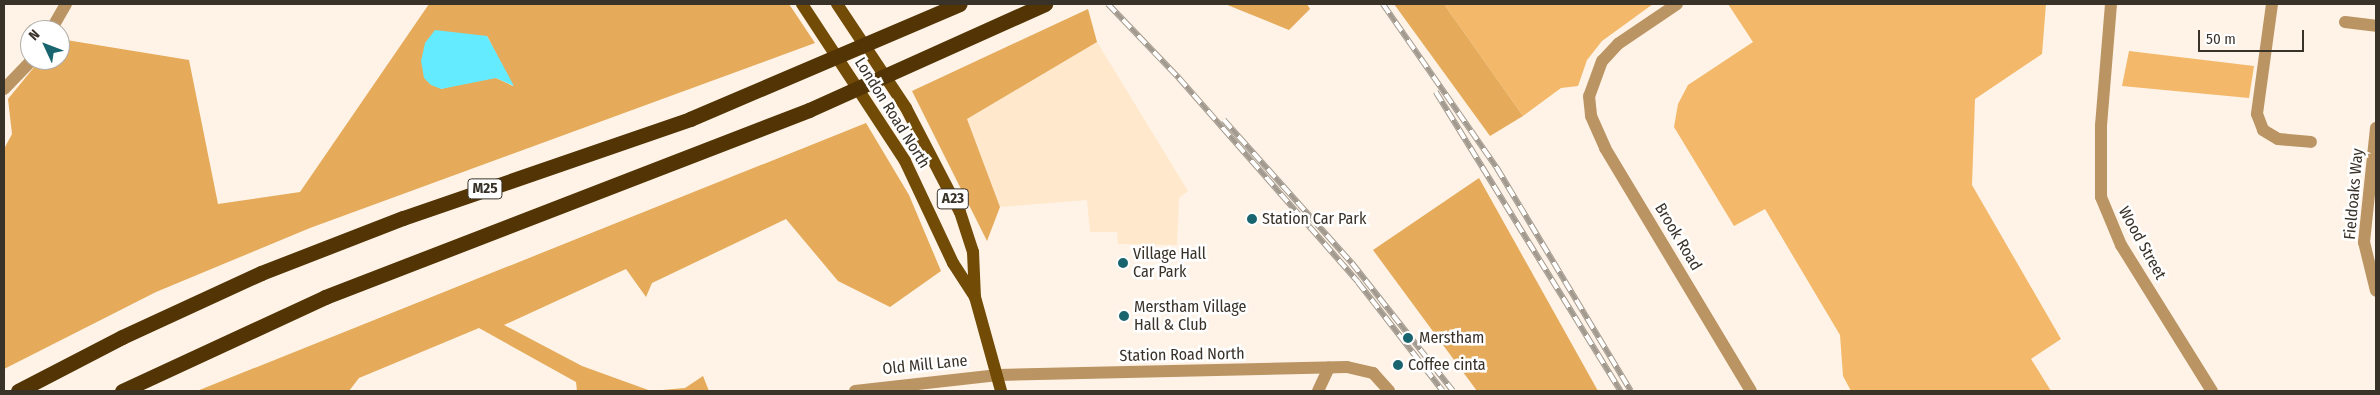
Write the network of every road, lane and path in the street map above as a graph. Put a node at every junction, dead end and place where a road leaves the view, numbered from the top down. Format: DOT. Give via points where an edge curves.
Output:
graph roads {
  1 [pos="66,4"];
  2 [pos="802,4"];
  3 [pos="837,4"];
  4 [pos="960,4"];
  5 [pos="1046,4"];
  6 [pos="1677,4"];
  7 [pos="2111,4"];
  8 [pos="2272,4"];
  9 [pos="57,20"];
  10 [pos="2345,22"];
  11 [pos="2376,26"];
  12 [pos="22,70"];
  13 [pos="4,89"];
  14 [pos="2376,128"];
  15 [pos="2311,142"];
  16 [pos="2376,291"];
  17 [pos="975,297"];
  18 [pos="1329,367"];
  19 [pos="998,375"];
  20 [pos="18,391"];
  21 [pos="122,391"];
  22 [pos="855,391"];
  23 [pos="1001,391"];
  24 [pos="1318,391"];
  25 [pos="1389,391"];
  26 [pos="1751,391"];
  27 [pos="2212,391"];
  1 -- 9 [label="street"];
  2 -- 17 [label="main road, London Road North / A23" via="879,120"];
  3 -- 17 [label="main road, London Road North / A23" via="906,108 960,212 974,252"];
  4 -- 20 [label="highway, M25" via="690,119 412,215 261,273 122,337"];
  5 -- 21 [label="highway, M25" via="809,110 325,297"];
  6 -- 26 [label="street, Brook Road" via="1618,44 1602,61 1590,96 1595,131"];
  7 -- 27 [label="street, Wood Street" via="2101,126 2101,197 2121,245"];
  8 -- 15 [label="street" via="2257,114 2262,130 2278,138"];
  10 -- 11 [label="street"];
  12 -- 13 [label="street"];
  14 -- 16 [label="street, Fieldoaks Way" via="2364,242"];
  17 -- 19 [label="main road, London Road North / A23"];
  18 -- 19 [label="street, Station Road North"];
  18 -- 24 [label="street"];
  18 -- 25 [label="street, Station Road North" via="1366,371"];
  19 -- 22 [label="street, Old Mill Lane"];
  19 -- 23 [label="main road, A23"];
}
